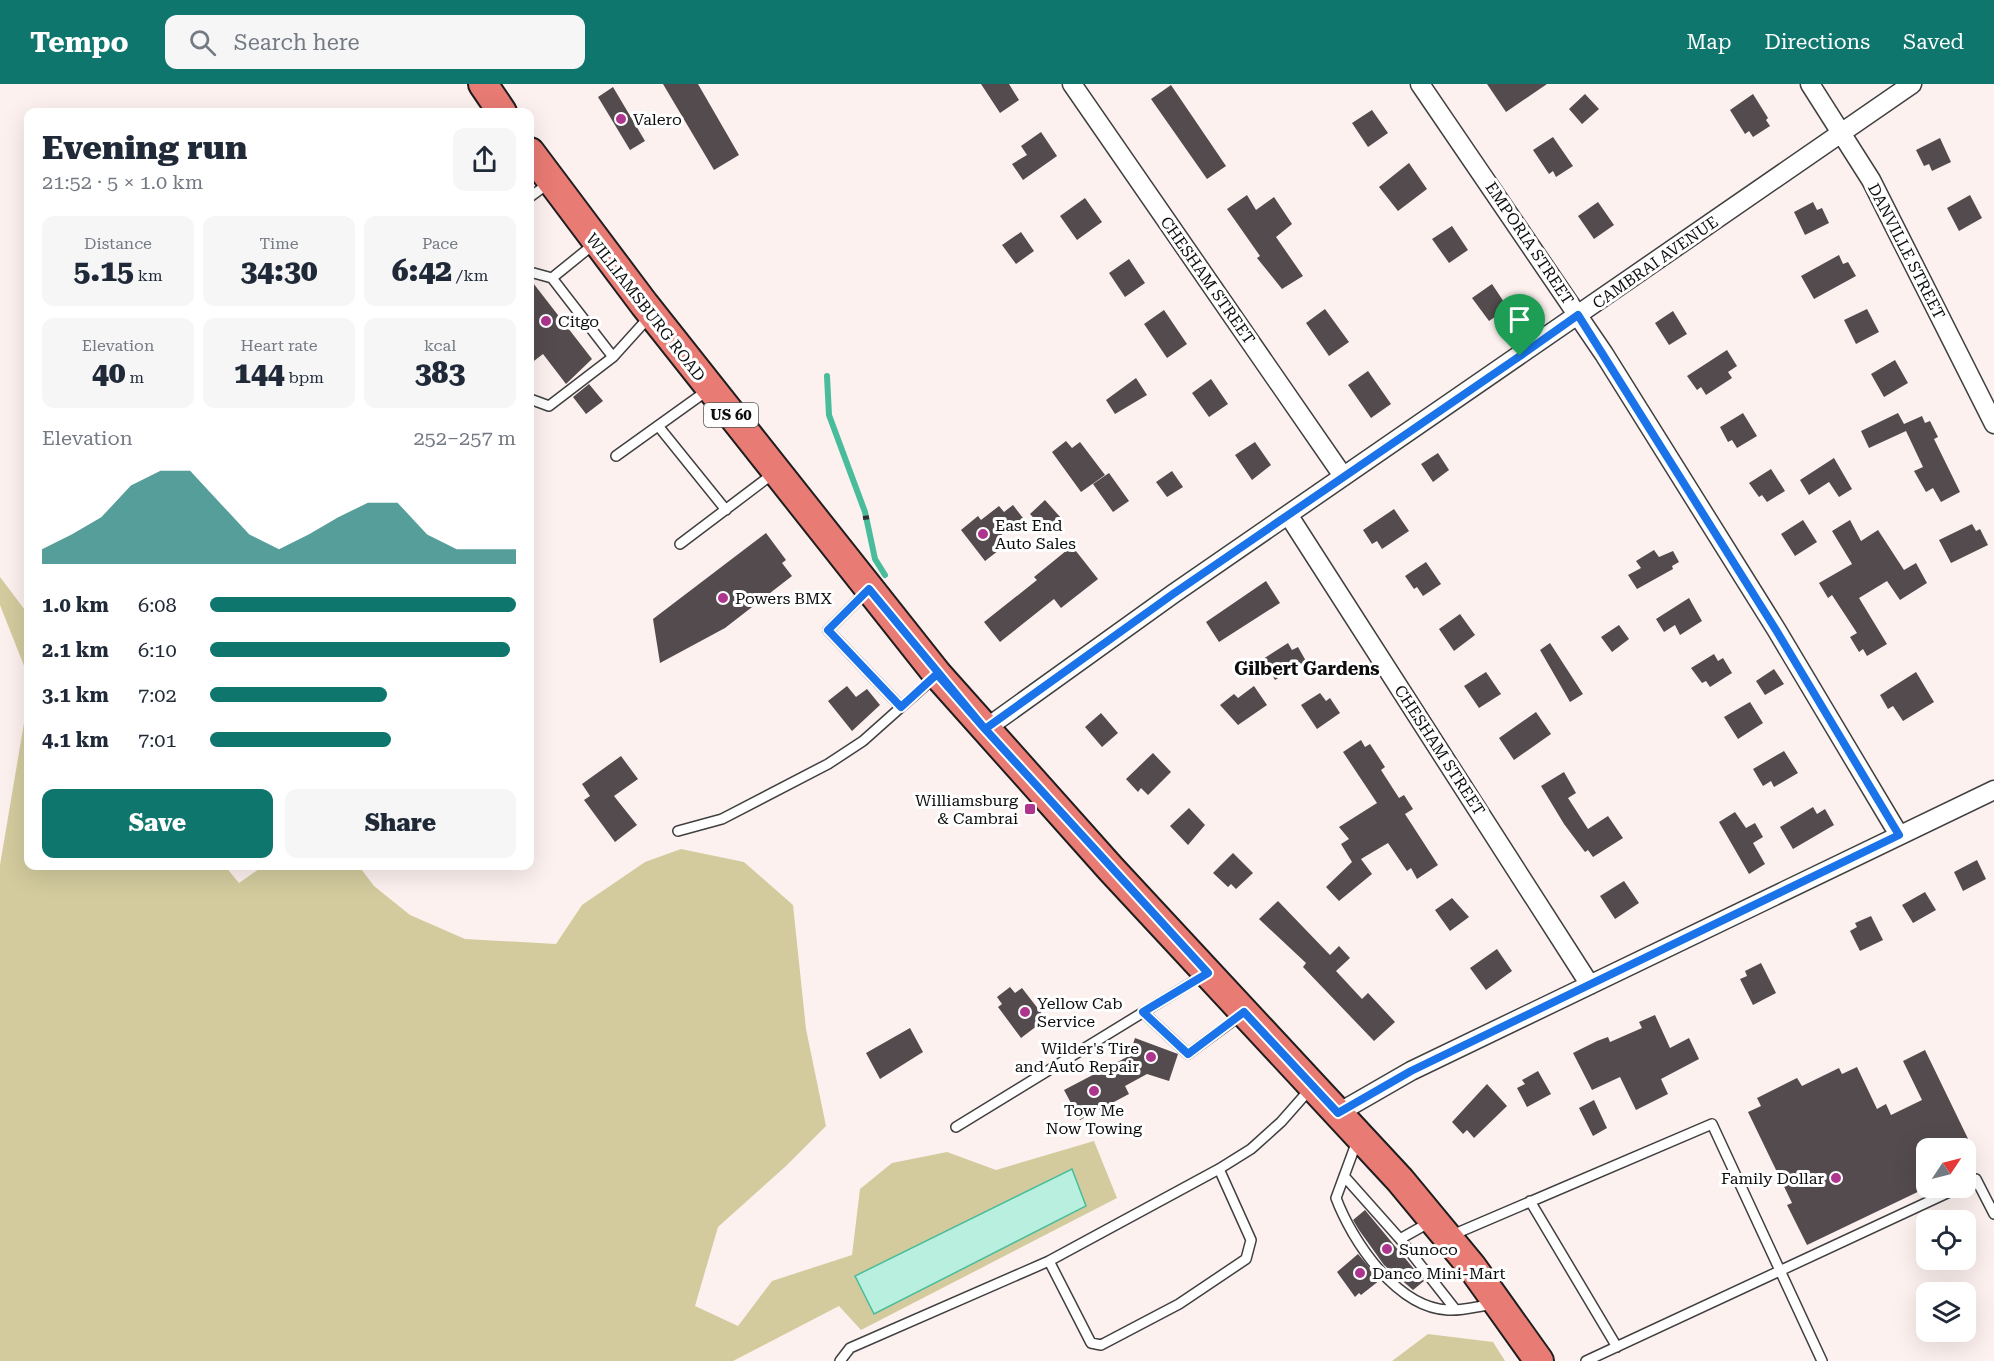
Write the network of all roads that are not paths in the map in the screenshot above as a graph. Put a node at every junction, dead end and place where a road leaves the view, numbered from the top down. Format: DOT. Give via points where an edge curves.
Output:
graph roads {
  1 [pos="483,84"];
  2 [pos="1072,84"];
  3 [pos="1420,84"];
  4 [pos="1810,84"];
  5 [pos="1912,84"];
  6 [pos="499,108"];
  7 [pos="1843,131"];
  8 [pos="534,167"];
  9 [pos="540,190"];
  10 [pos="596,243"];
  11 [pos="534,273"];
  12 [pos="552,278"];
  13 [pos="652,315"];
  14 [pos="1578,315"];
  15 [pos="613,357"];
  16 [pos="710,388"];
  17 [pos="534,400"];
  18 [pos="1994,424"];
  19 [pos="659,427"];
  20 [pos="616,456"];
  21 [pos="776,472"];
  22 [pos="1343,477"];
  23 [pos="726,510"];
  24 [pos="1289,516"];
  25 [pos="680,544"];
  26 [pos="869,589"];
  27 [pos="937,674"];
  28 [pos="901,707"];
  29 [pos="985,729"];
  30 [pos="1994,790"];
  31 [pos="678,831"];
  32 [pos="1899,835"];
  33 [pos="1208,973"];
  34 [pos="1590,985"];
  35 [pos="1143,1012"];
  36 [pos="1244,1012"];
  37 [pos="1313,1086"];
  38 [pos="1338,1113"];
  39 [pos="956,1127"];
  40 [pos="1359,1136"];
  41 [pos="1220,1169"];
  42 [pos="1344,1176"];
  43 [pos="1976,1179"];
  44 [pos="1937,1198"];
  45 [pos="1530,1201"];
  46 [pos="1994,1214"];
  47 [pos="1441,1228"];
  48 [pos="1400,1239"];
  49 [pos="1049,1261"];
  50 [pos="1782,1271"];
  51 [pos="1499,1304"];
  52 [pos="1455,1309"];
  53 [pos="1617,1347"];
  54 [pos="840,1361"];
  55 [pos="1539,1361"];
  56 [pos="1586,1361"];
  57 [pos="1822,1361"];
  1 -- 6 [label="main road"];
  2 -- 22 [label="street, CHESHAM STREET"];
  3 -- 14 [label="street, EMPORIA STREET"];
  4 -- 7 [label="street, DANVILLE STREET"];
  5 -- 7 [label="street, CAMBRAI AVENUE"];
  7 -- 14 [label="street, CAMBRAI AVENUE"];
  7 -- 18 [label="street, DANVILLE STREET"];
  8 -- 9 [label="main road, WILLIAMSBURG ROAD / US 60"];
  9 -- 10 [label="main road, WILLIAMSBURG ROAD / US 60"];
  10 -- 12 [label="lane"];
  10 -- 13 [label="main road, WILLIAMSBURG ROAD / US 60"];
  11 -- 12 [label="lane"];
  12 -- 15 [label="lane"];
  13 -- 15 [label="lane"];
  13 -- 16 [label="main road, WILLIAMSBURG ROAD / US 60"];
  14 -- 22 [label="street, CAMBRAI AVENUE"];
  14 -- 32 [label="street, EMPORIA STREET" via="1776,630"];
  15 -- 17 [label="lane" via="549,406"];
  16 -- 19 [label="lane"];
  16 -- 21 [label="main road, WILLIAMSBURG ROAD / US 60"];
  19 -- 20 [label="lane"];
  19 -- 23 [label="lane"];
  21 -- 23 [label="lane"];
  21 -- 26 [label="main road, WILLIAMSBURG ROAD / US 60"];
  22 -- 24 [label="street, CAMBRAI AVENUE"];
  23 -- 25 [label="lane"];
  24 -- 29 [label="street, CAMBRAI AVENUE"];
  24 -- 34 [label="street, CHESHAM STREET"];
  26 -- 27 [label="main road, WILLIAMSBURG ROAD / US 60"];
  26 -- 28 [label="lane" via="828,630"];
  27 -- 28 [label="lane"];
  27 -- 29 [label="main road, WILLIAMSBURG ROAD / US 60"];
  28 -- 31 [label="lane" via="863,741 828,764 722,819"];
  29 -- 33 [label="main road, WILLIAMSBURG ROAD / US 60"];
  30 -- 32 [label="street"];
  32 -- 34 [label="street"];
  33 -- 35 [label="lane"];
  33 -- 36 [label="main road, WILLIAMSBURG ROAD / US 60"];
  34 -- 38 [label="street" via="1411,1071"];
  35 -- 36 [label="lane" via="1188,1054"];
  35 -- 39 [label="lane"];
  36 -- 37 [label="main road, WILLIAMSBURG ROAD / US 60"];
  37 -- 38 [label="main road, WILLIAMSBURG ROAD / US 60"];
  37 -- 41 [label="lane" via="1251,1149"];
  38 -- 40 [label="main road, WILLIAMSBURG ROAD / US 60"];
  40 -- 42 [label="lane"];
  40 -- 47 [label="main road, WILLIAMSBURG ROAD / US 60"];
  41 -- 49 [label="lane"];
  41 -- 49 [label="lane" via="1251,1240 1246,1259 1179,1304 1101,1345 1091,1343"];
  42 -- 48 [label="lane"];
  42 -- 52 [label="lane" via="1336,1198 1346,1225 1375,1262 1406,1297"];
  43 -- 46 [label="lane"];
  44 -- 50 [label="lane"];
  45 -- 47 [label="lane"];
  45 -- 50 [label="lane" via="1712,1124"];
  45 -- 53 [label="lane"];
  47 -- 48 [label="lane"];
  47 -- 51 [label="main road, WILLIAMSBURG ROAD / US 60"];
  48 -- 52 [label="lane"];
  49 -- 54 [label="lane" via="850,1348"];
  50 -- 53 [label="lane"];
  50 -- 57 [label="lane"];
  51 -- 52 [label="lane"];
  51 -- 55 [label="main road, WILLIAMSBURG ROAD / US 60"];
  53 -- 56 [label="lane"];
}
